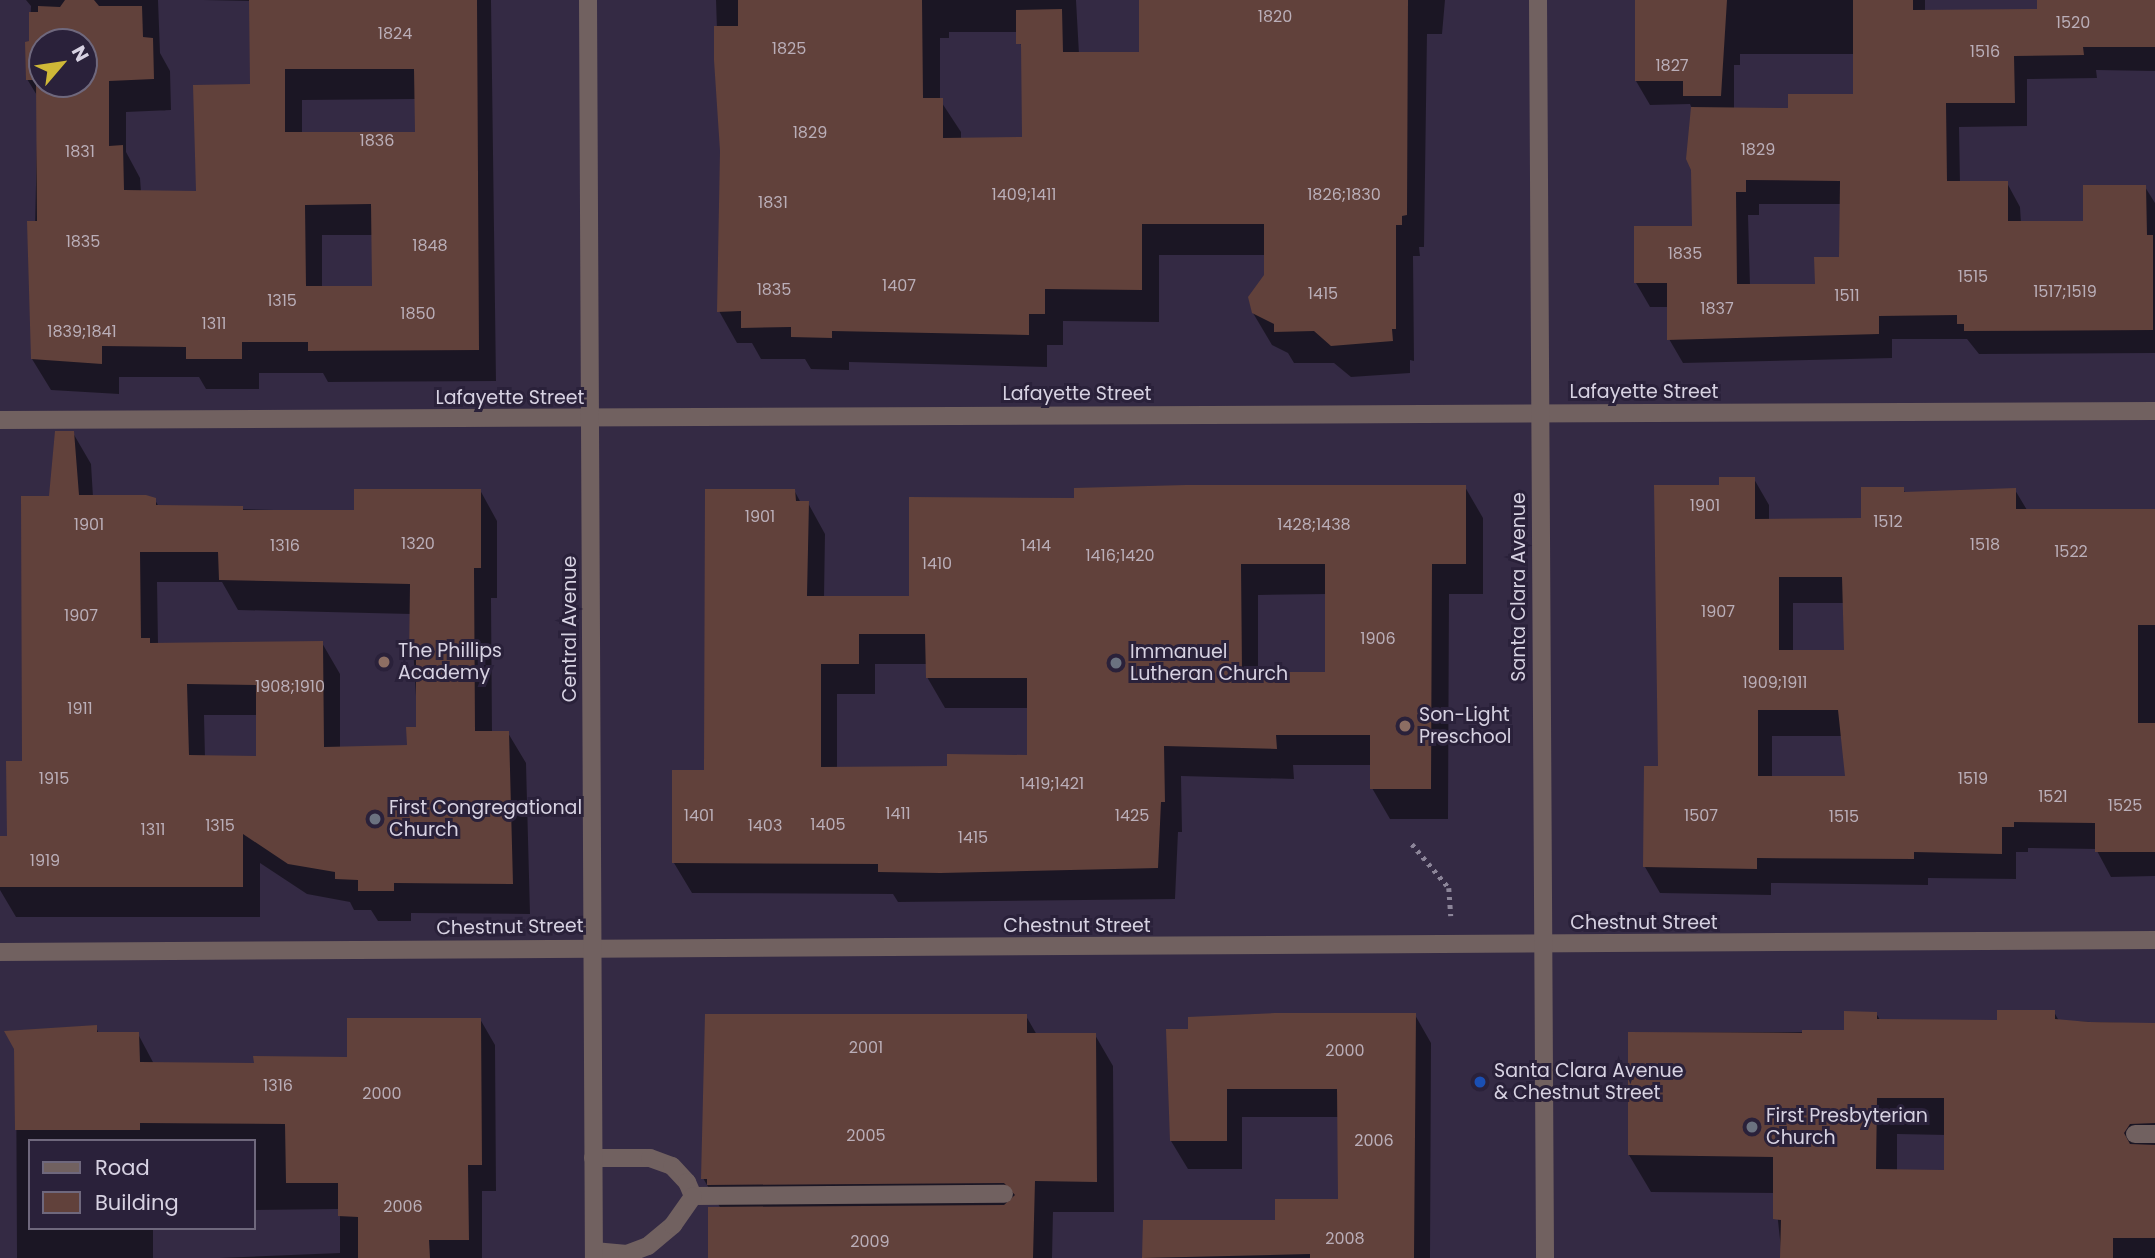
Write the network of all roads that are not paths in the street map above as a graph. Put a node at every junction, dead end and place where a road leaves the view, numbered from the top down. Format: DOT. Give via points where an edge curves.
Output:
graph roads {
  1 [pos="588,0"];
  2 [pos="1538,0"];
  3 [pos="2155,411"];
  4 [pos="1540,413"];
  5 [pos="590,419"];
  6 [pos="0,420"];
  7 [pos="2155,940"];
  8 [pos="1542,944"];
  9 [pos="593,947"];
  10 [pos="0,952"];
  11 [pos="2135,1134"];
  12 [pos="2155,1134"];
  13 [pos="593,1158"];
  14 [pos="1004,1194"];
  15 [pos="692,1196"];
  16 [pos="594,1254"];
  17 [pos="1545,1258"];
  1 -- 5 [label="street, Central Avenue"];
  2 -- 4 [label="street, Santa Clara Avenue"];
  3 -- 4 [label="street, Lafayette Street"];
  4 -- 5 [label="street, Lafayette Street"];
  4 -- 8 [label="street, Santa Clara Avenue"];
  5 -- 6 [label="street, Lafayette Street"];
  5 -- 9 [label="street, Central Avenue"];
  7 -- 8 [label="street, Chestnut Street"];
  8 -- 9 [label="street, Chestnut Street"];
  8 -- 17 [label="street, Santa Clara Avenue"];
  9 -- 10 [label="street, Chestnut Street"];
  9 -- 13 [label="street, Central Avenue"];
  11 -- 12 [label="street"];
  13 -- 15 [label="street" via="650,1158 672,1166 687,1182"];
  13 -- 16 [label="street, Central Avenue"];
  14 -- 15 [label="street"];
  15 -- 16 [label="street" via="673,1225 648,1246 627,1254"];
}
